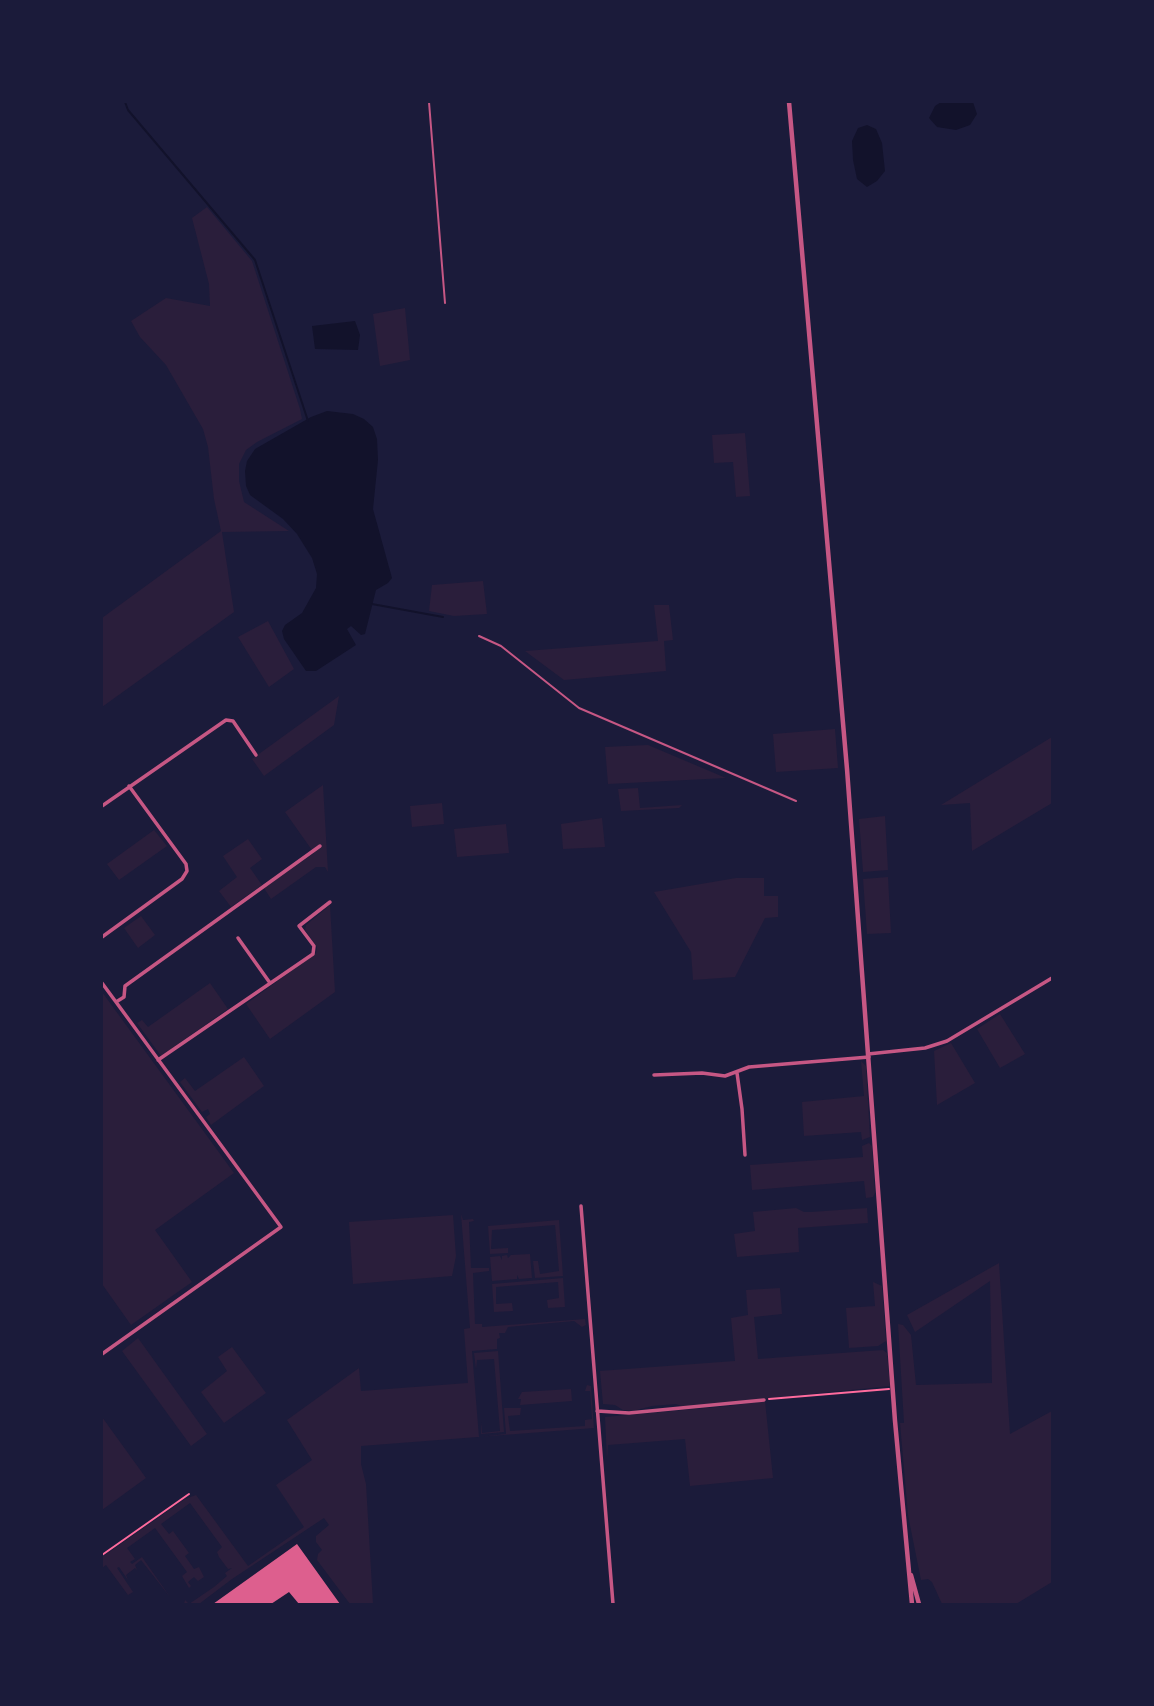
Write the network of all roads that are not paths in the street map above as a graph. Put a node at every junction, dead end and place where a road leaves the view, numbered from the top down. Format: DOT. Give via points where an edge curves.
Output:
graph roads {
  1 [pos="429,102"];
  2 [pos="789,102"];
  3 [pos="445,303"];
  4 [pos="479,636"];
  5 [pos="256,755"];
  6 [pos="129,786"];
  7 [pos="796,801"];
  8 [pos="102,806"];
  9 [pos="320,846"];
  10 [pos="330,902"];
  11 [pos="102,937"];
  12 [pos="238,938"];
  13 [pos="1052,978"];
  14 [pos="102,983"];
  15 [pos="270,983"];
  16 [pos="116,1002"];
  17 [pos="869,1056"];
  18 [pos="158,1060"];
  19 [pos="737,1073"];
  20 [pos="654,1075"];
  21 [pos="745,1155"];
  22 [pos="581,1206"];
  23 [pos="102,1354"];
  24 [pos="764,1399"];
  25 [pos="597,1411"];
  26 [pos="906,1555"];
  27 [pos="613,1605"];
  28 [pos="912,1605"];
  29 [pos="919,1605"];
  1 -- 3 [label="lane"];
  2 -- 17 [label="street"];
  4 -- 7 [label="lane" via="501,646 579,708"];
  5 -- 6 [label="street" via="233,721 226,720"];
  6 -- 8 [label="street"];
  6 -- 11 [label="street" via="187,871"];
  9 -- 16 [label="street" via="125,986 124,997"];
  10 -- 15 [label="street" via="299,926 314,946 313,954"];
  12 -- 15 [label="street"];
  13 -- 17 [label="street" via="947,1041"];
  14 -- 16 [label="street"];
  15 -- 18 [label="street"];
  16 -- 18 [label="street"];
  17 -- 19 [label="street"];
  17 -- 26 [label="street"];
  18 -- 23 [label="street" via="281,1227"];
  19 -- 20 [label="street"];
  19 -- 21 [label="street"];
  22 -- 25 [label="street"];
  24 -- 25 [label="street" via="629,1413"];
  25 -- 27 [label="street"];
  26 -- 28 [label="street"];
  26 -- 29 [label="street"];
}
